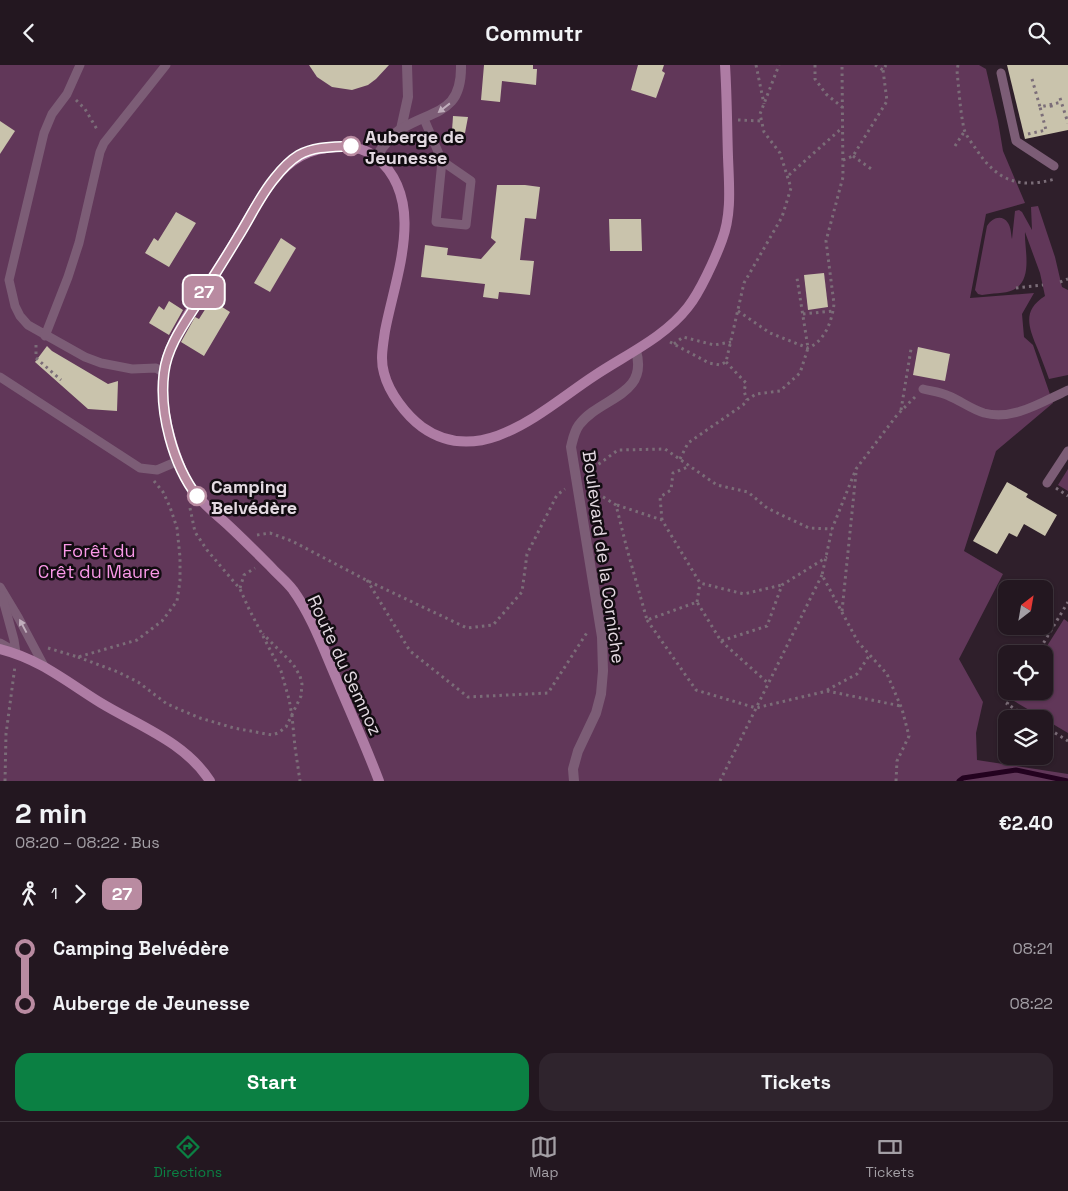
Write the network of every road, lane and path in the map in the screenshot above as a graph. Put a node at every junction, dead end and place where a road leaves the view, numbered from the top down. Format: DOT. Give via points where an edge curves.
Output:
graph roads {
  1 [pos="80,65"];
  2 [pos="166,65"];
  3 [pos="407,65"];
  4 [pos="461,65"];
  5 [pos="725,65"];
  6 [pos="756,65"];
  7 [pos="779,65"];
  8 [pos="815,65"];
  9 [pos="842,65"];
  10 [pos="875,65"];
  11 [pos="886,65"];
  12 [pos="958,65"];
  13 [pos="883,70"];
  14 [pos="1001,73"];
  15 [pos="1032,79"];
  16 [pos="67,94"];
  17 [pos="764,104"];
  18 [pos="1051,105"];
  19 [pos="842,107"];
  20 [pos="1040,107"];
  21 [pos="1052,110"];
  22 [pos="424,119"];
  23 [pos="727,119"];
  24 [pos="762,121"];
  25 [pos="1068,123"];
  26 [pos="842,127"];
  27 [pos="402,129"];
  28 [pos="964,131"];
  29 [pos="1024,135"];
  30 [pos="104,143"];
  31 [pos="955,146"];
  32 [pos="853,156"];
  33 [pos="376,157"];
  34 [pos="842,160"];
  35 [pos="442,161"];
  36 [pos="1054,166"];
  37 [pos="874,171"];
  38 [pos="788,175"];
  39 [pos="1058,178"];
  40 [pos="797,278"];
  41 [pos="1068,279"];
  42 [pos="1060,282"];
  43 [pos="1042,285"];
  44 [pos="1016,288"];
  45 [pos="738,311"];
  46 [pos="833,311"];
  47 [pos="803,314"];
  48 [pos="41,334"];
  49 [pos="658,335"];
  50 [pos="731,342"];
  51 [pos="674,344"];
  52 [pos="808,348"];
  53 [pos="910,349"];
  54 [pos="636,351"];
  55 [pos="726,362"];
  56 [pos="164,373"];
  57 [pos="0,377"];
  58 [pos="61,380"];
  59 [pos="922,389"];
  60 [pos="1068,390"];
  61 [pos="746,400"];
  62 [pos="901,411"];
  63 [pos="1068,451"];
  64 [pos="680,459"];
  65 [pos="178,461"];
  66 [pos="690,466"];
  67 [pos="140,468"];
  68 [pos="856,469"];
  69 [pos="576,481"];
  70 [pos="1047,483"];
  71 [pos="616,505"];
  72 [pos="189,506"];
  73 [pos="662,520"];
  74 [pos="832,529"];
  75 [pos="241,537"];
  76 [pos="827,557"];
  77 [pos="265,561"];
  78 [pos="822,575"];
  79 [pos="366,580"];
  80 [pos="700,583"];
  81 [pos="782,585"];
  82 [pos="0,588"];
  83 [pos="240,589"];
  84 [pos="697,602"];
  85 [pos="1068,602"];
  86 [pos="842,611"];
  87 [pos="598,615"];
  88 [pos="647,620"];
  89 [pos="261,631"];
  90 [pos="721,641"];
  91 [pos="0,643"];
  92 [pos="33,644"];
  93 [pos="1042,645"];
  94 [pos="0,649"];
  95 [pos="16,653"];
  96 [pos="870,655"];
  97 [pos="78,657"];
  98 [pos="44,666"];
  99 [pos="768,684"];
  100 [pos="826,691"];
  101 [pos="1009,700"];
  102 [pos="901,705"];
  103 [pos="756,708"];
  104 [pos="1017,710"];
  105 [pos="292,716"];
  106 [pos="1053,732"];
  107 [pos="1068,741"];
  108 [pos="5,781"];
  109 [pos="210,781"];
  110 [pos="300,781"];
  111 [pos="379,781"];
  112 [pos="574,781"];
  113 [pos="720,781"];
  114 [pos="896,781"];
  1 -- 16 [label="lane"];
  2 -- 30 [label="lane"];
  3 -- 27 [label="street" via="408,97"];
  4 -- 22 [label="street, one-way" via="459,89 453,99 446,107"];
  5 -- 23 [label="main road"];
  6 -- 17 [label="path"];
  7 -- 17 [label="path"];
  8 -- 19 [label="path" via="815,79"];
  9 -- 19 [label="path"];
  10 -- 13 [label="path"];
  11 -- 13 [label="path"];
  12 -- 28 [label="path"];
  13 -- 32 [label="path" via="887,101"];
  14 -- 36 [label="lane" via="1016,141"];
  15 -- 20 [label="path"];
  16 -- 30 [label="path" via="85,109"];
  16 -- 48 [label="lane" via="52,114 44,133 9,280 20,316"];
  17 -- 24 [label="path" via="760,114"];
  18 -- 20 [label="path"];
  18 -- 21 [label="path"];
  18 -- 25 [label="path" via="1061,100"];
  19 -- 26 [label="path"];
  20 -- 29 [label="path" via="1046,130"];
  22 -- 27 [label="street"];
  22 -- 35 [label="lane"];
  23 -- 24 [label="path"];
  23 -- 49 [label="main road" via="728,223 689,306"];
  24 -- 38 [label="path" via="764,132 780,153"];
  26 -- 34 [label="path"];
  26 -- 38 [label="path"];
  27 -- 33 [label="street" via="390,137"];
  28 -- 31 [label="path"];
  28 -- 39 [label="path" via="984,161 1002,177 1022,184 1039,184"];
  30 -- 48 [label="lane" via="68,277"];
  32 -- 34 [label="path"];
  32 -- 37 [label="path"];
  33 -- 54 [label="main road, Route du Semnoz" via="394,180 405,211 403,245 384,341 384,374 398,403 425,429 441,438 458,442 512,431"];
  33 -- 56 [label="main road, Route du Semnoz" via="351,146 326,147 300,155 286,166 262,197 181,329 167,356"];
  34 -- 46 [label="path" via="843,177 826,241"];
  35 -- 35 [label="lane" via="436,222 466,225 471,181"];
  38 -- 45 [label="path" via="791,188 782,217 744,283"];
  40 -- 47 [label="path"];
  41 -- 42 [label="path"];
  43 -- 44 [label="path"];
  45 -- 50 [label="path"];
  45 -- 52 [label="path" via="770,333"];
  46 -- 47 [label="path"];
  46 -- 52 [label="path" via="825,334"];
  47 -- 52 [label="path"];
  48 -- 56 [label="lane" via="101,363 132,369 156,368"];
  48 -- 58 [label="path" via="36,358"];
  49 -- 51 [label="path"];
  49 -- 54 [label="main road"];
  50 -- 51 [label="path" via="714,345 682,337"];
  50 -- 55 [label="path"];
  51 -- 55 [label="path" via="709,363 720,365"];
  52 -- 61 [label="path" via="800,373 780,391 756,394"];
  53 -- 62 [label="path"];
  54 -- 69 [label="street, Boulevard de la Corniche" via="638,371 634,381 620,396 593,412 574,435 571,447"];
  55 -- 61 [label="path" via="746,383"];
  56 -- 65 [label="main road, Route du Semnoz" via="162,391 166,425"];
  57 -- 67 [label="lane"];
  59 -- 60 [label="lane" via="946,394 982,412 996,415 1031,407"];
  59 -- 62 [label="path"];
  61 -- 64 [label="path" via="688,443"];
  62 -- 68 [label="path"];
  63 -- 70 [label="lane"];
  64 -- 66 [label="path"];
  64 -- 69 [label="path" via="665,449 618,450"];
  65 -- 67 [label="lane" via="157,470"];
  65 -- 75 [label="main road, Route du Semnoz" via="202,502"];
  66 -- 73 [label="path" via="673,473 671,490 660,497"];
  66 -- 74 [label="path" via="717,485 748,492 767,508 809,528"];
  67 -- 97 [label="path" via="163,492 177,528 180,581 177,601 162,621 137,640"];
  68 -- 74 [label="path"];
  68 -- 86 [label="path"];
  69 -- 71 [label="path"];
  69 -- 79 [label="path" via="557,495 527,554 522,592 493,625 467,628"];
  69 -- 87 [label="street, Boulevard de la Corniche"];
  71 -- 73 [label="path"];
  71 -- 88 [label="path"];
  72 -- 83 [label="path" via="196,532 207,550"];
  73 -- 80 [label="path"];
  74 -- 76 [label="path"];
  75 -- 77 [label="main road, Route du Semnoz"];
  75 -- 79 [label="path" via="270,533"];
  76 -- 78 [label="path"];
  76 -- 81 [label="path"];
  77 -- 83 [label="path" via="244,575"];
  77 -- 111 [label="main road, Route du Semnoz" via="292,589 312,621"];
  78 -- 86 [label="path"];
  78 -- 99 [label="path"];
  79 -- 87 [label="path" via="410,651 468,697 548,693"];
  80 -- 81 [label="path" via="744,594"];
  80 -- 84 [label="path"];
  81 -- 90 [label="path" via="767,626"];
  92 -- 82 [label="lane, one-way"];
  82 -- 95 [label="lane"];
  83 -- 89 [label="path"];
  84 -- 88 [label="path"];
  84 -- 90 [label="path"];
  85 -- 93 [label="path"];
  86 -- 96 [label="path" via="858,642"];
  87 -- 112 [label="street, Boulevard de la Corniche" via="602,637 601,695 578,751 573,769"];
  88 -- 103 [label="path" via="696,690"];
  89 -- 105 [label="path" via="281,671"];
  89 -- 105 [label="path" via="288,658 300,676 302,696"];
  90 -- 99 [label="path"];
  91 -- 95 [label="lane"];
  92 -- 97 [label="path"];
  92 -- 98 [label="lane"];
  94 -- 95 [label="main road"];
  95 -- 98 [label="main road"];
  95 -- 108 [label="path" via="6,734"];
  96 -- 100 [label="path" via="857,674"];
  96 -- 102 [label="path" via="886,674"];
  97 -- 105 [label="path" via="118,671 167,703 200,719 272,735 282,730"];
  98 -- 109 [label="main road" via="178,747 195,761"];
  99 -- 103 [label="path"];
  100 -- 102 [label="path"];
  100 -- 103 [label="path"];
  101 -- 104 [label="path" via="1007,704"];
  102 -- 114 [label="path" via="909,736 897,761"];
  103 -- 113 [label="path"];
  105 -- 110 [label="path"];
  106 -- 107 [label="path"];
}
